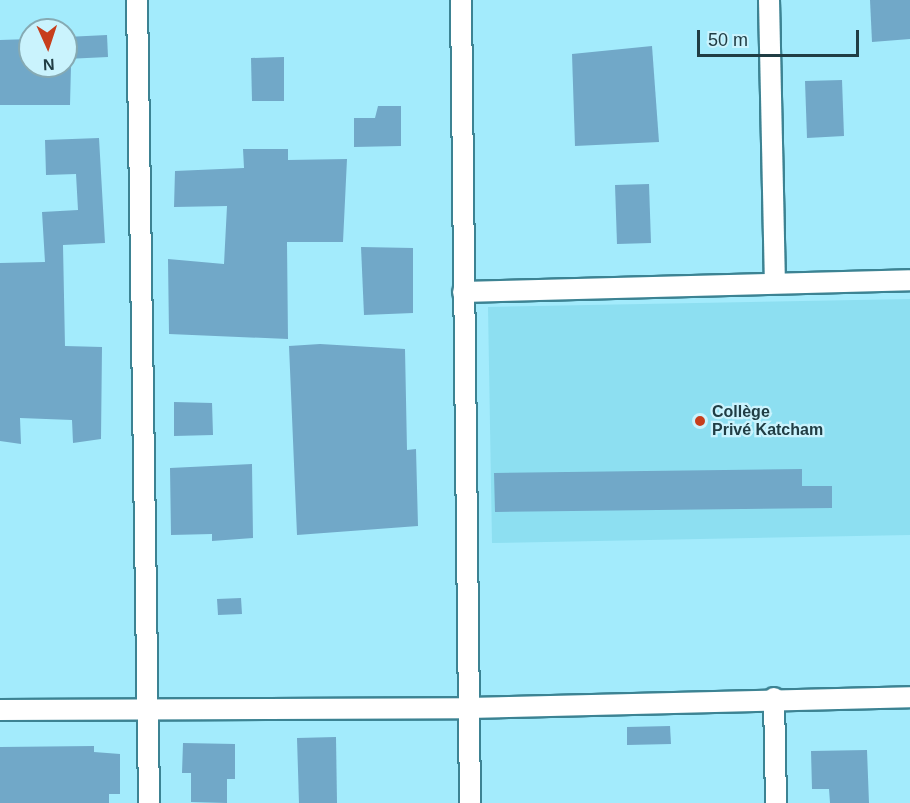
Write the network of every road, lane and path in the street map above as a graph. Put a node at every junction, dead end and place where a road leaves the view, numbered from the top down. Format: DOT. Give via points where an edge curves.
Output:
graph roads {
  1 [pos="137,0"];
  2 [pos="461,0"];
  3 [pos="769,0"];
  4 [pos="910,280"];
  5 [pos="775,281"];
  6 [pos="463,292"];
  7 [pos="910,697"];
  8 [pos="774,698"];
  9 [pos="468,708"];
  10 [pos="0,710"];
  11 [pos="148,712"];
  12 [pos="149,803"];
  13 [pos="470,803"];
  14 [pos="776,803"];
  1 -- 11 [label="street"];
  2 -- 6 [label="street"];
  3 -- 5 [label="street"];
  4 -- 5 [label="street"];
  5 -- 6 [label="street"];
  6 -- 9 [label="street"];
  7 -- 8 [label="street"];
  8 -- 9 [label="street"];
  8 -- 14 [label="street"];
  9 -- 11 [label="street"];
  9 -- 13 [label="street"];
  10 -- 11 [label="street"];
  11 -- 12 [label="street"];
}
